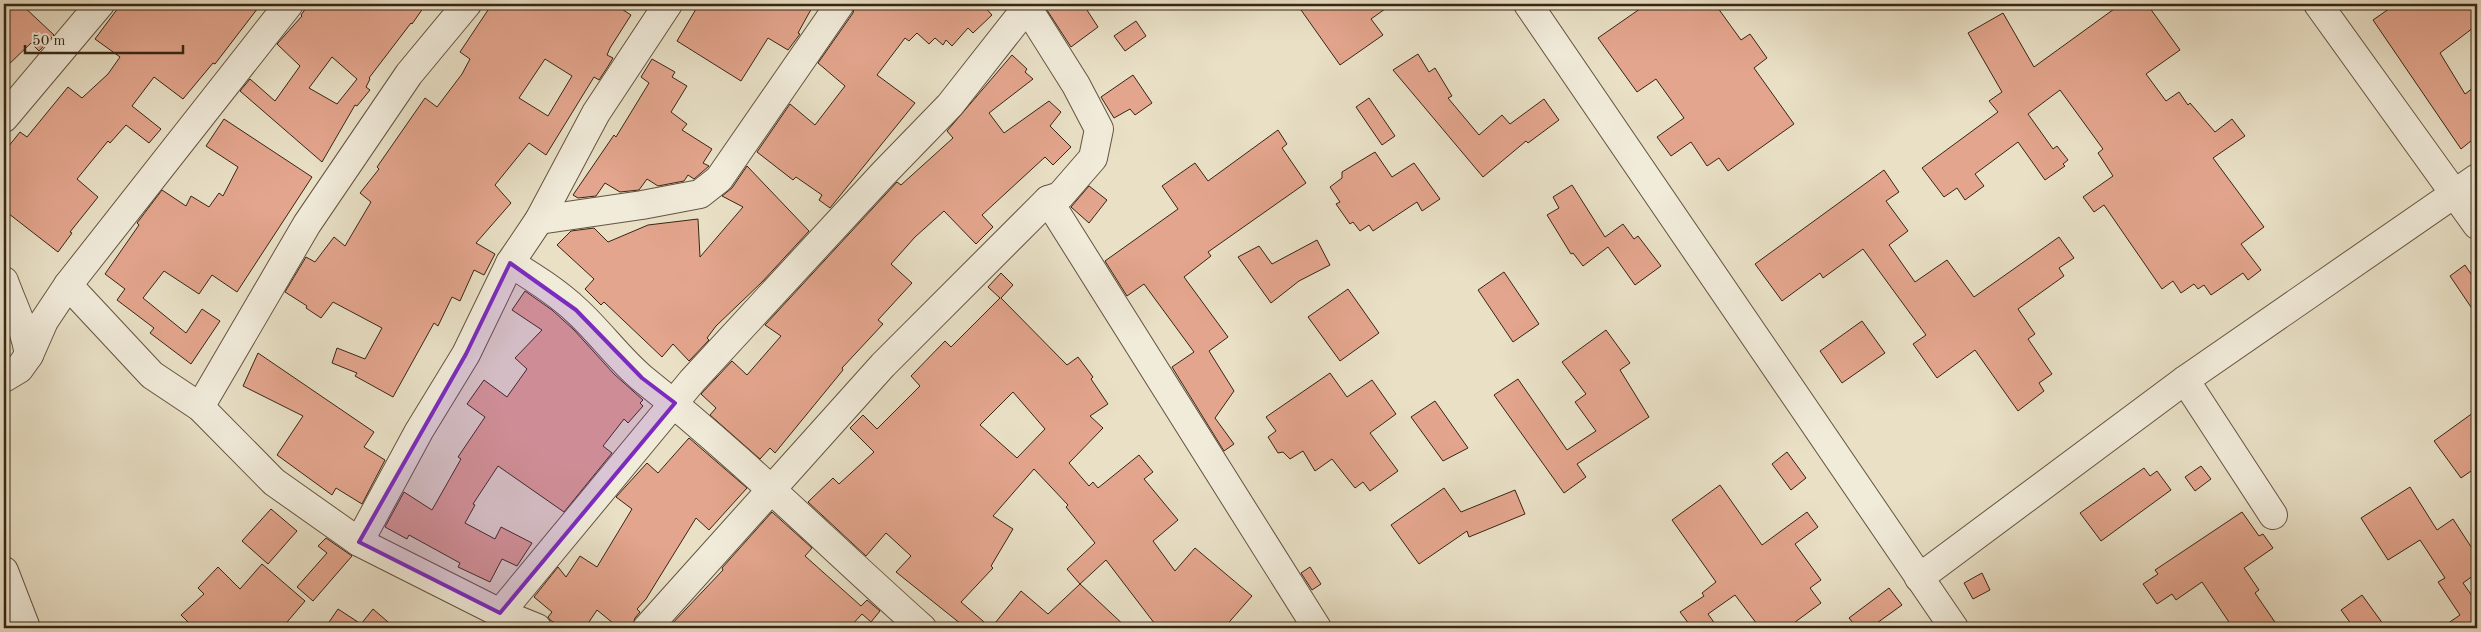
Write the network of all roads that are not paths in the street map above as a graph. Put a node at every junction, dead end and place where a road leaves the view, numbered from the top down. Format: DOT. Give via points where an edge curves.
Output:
graph roads {
  1 [pos="100,4"];
  2 [pos="289,4"];
  3 [pos="467,4"];
  4 [pos="668,4"];
  5 [pos="840,4"];
  6 [pos="1529,4"];
  7 [pos="2318,4"];
  8 [pos="1026,5"];
  9 [pos="4,118"];
  10 [pos="2477,178"];
  11 [pos="2455,194"];
  12 [pos="1048,200"];
  13 [pos="539,220"];
  14 [pos="2477,226"];
  15 [pos="510,263"];
  16 [pos="4,281"];
  17 [pos="68,285"];
  18 [pos="29,355"];
  19 [pos="4,378"];
  20 [pos="2186,380"];
  21 [pos="676,403"];
  22 [pos="200,407"];
  23 [pos="772,488"];
  24 [pos="2273,515"];
  25 [pos="359,542"];
  26 [pos="4,571"];
  27 [pos="1919,578"];
  28 [pos="500,613"];
  29 [pos="26,628"];
  30 [pos="537,628"];
  31 [pos="647,628"];
  32 [pos="922,628"];
  33 [pos="1317,628"];
  34 [pos="1954,628"];
  1 -- 9 [label="street"];
  2 -- 17 [label="street"];
  3 -- 22 [label="street" via="409,74 307,224"];
  4 -- 13 [label="street" via="596,113"];
  5 -- 13 [label="street" via="719,179 700,194"];
  6 -- 27 [label="street"];
  7 -- 11 [label="street"];
  8 -- 12 [label="street" via="1076,85 1099,129 1093,158 1060,196"];
  8 -- 21 [label="street" via="950,104 732,336"];
  10 -- 11 [label="street"];
  11 -- 14 [label="street"];
  11 -- 20 [label="street"];
  12 -- 23 [label="street" via="883,365"];
  12 -- 33 [label="street"];
  13 -- 15 [label="street"];
  15 -- 21 [label="street" via="576,310 642,378"];
  15 -- 25 [label="street" via="466,354 419,431"];
  16 -- 18 [label="street" via="26,332"];
  17 -- 18 [label="street" via="44,321"];
  17 -- 22 [label="street" via="152,376"];
  18 -- 19 [label="street" via="19,370"];
  20 -- 24 [label="street"];
  20 -- 27 [label="street"];
  21 -- 23 [label="street"];
  21 -- 28 [label="street"];
  22 -- 25 [label="street" via="274,482"];
  23 -- 31 [label="street"];
  23 -- 32 [label="street"];
  25 -- 28 [label="street"];
  26 -- 29 [label="street"];
  27 -- 34 [label="street"];
  28 -- 30 [label="street"];
}
